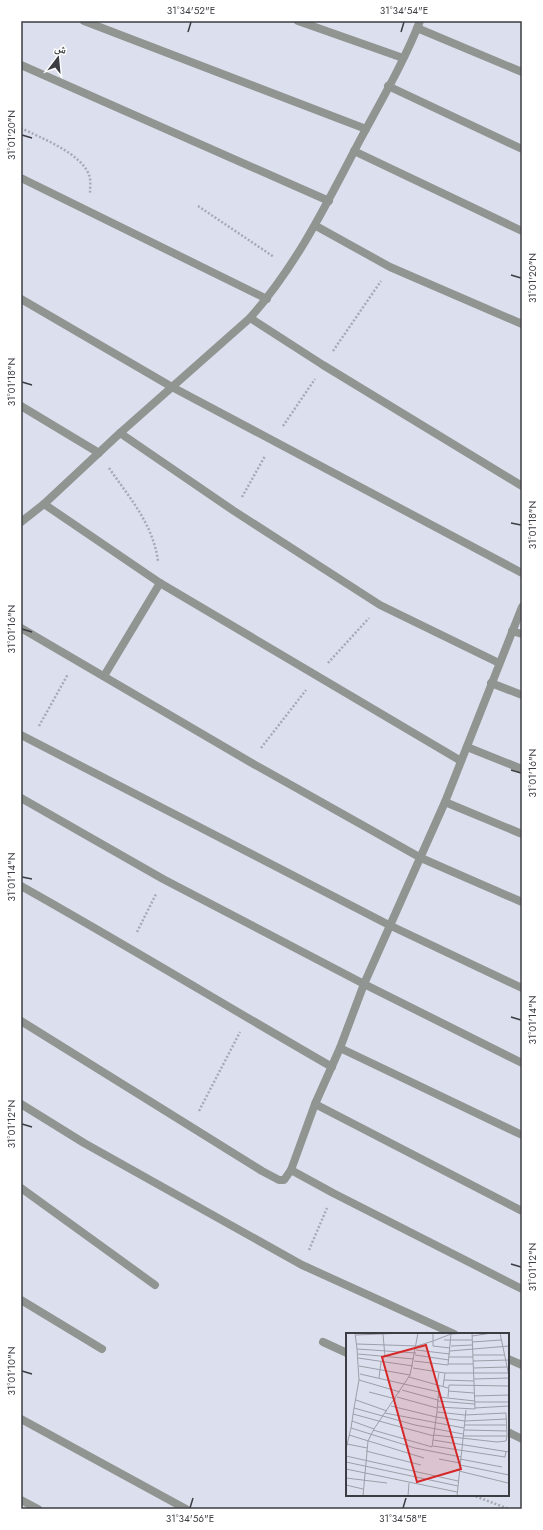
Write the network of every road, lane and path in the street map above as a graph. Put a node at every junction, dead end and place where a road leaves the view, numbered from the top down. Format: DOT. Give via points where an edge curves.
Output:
graph roads {
  1 [pos="84,21"];
  2 [pos="298,21"];
  3 [pos="419,24"];
  4 [pos="403,58"];
  5 [pos="21,65"];
  6 [pos="522,72"];
  7 [pos="388,86"];
  8 [pos="21,128"];
  9 [pos="366,129"];
  10 [pos="522,149"];
  11 [pos="354,151"];
  12 [pos="21,178"];
  13 [pos="329,201"];
  14 [pos="198,206"];
  15 [pos="90,212"];
  16 [pos="316,226"];
  17 [pos="522,231"];
  18 [pos="390,267"];
  19 [pos="289,268"];
  20 [pos="21,299"];
  21 [pos="267,299"];
  22 [pos="250,318"];
  23 [pos="522,324"];
  24 [pos="323,365"];
  25 [pos="172,386"];
  26 [pos="21,406"];
  27 [pos="120,433"];
  28 [pos="274,441"];
  29 [pos="99,454"];
  30 [pos="522,486"];
  31 [pos="44,504"];
  32 [pos="234,511"];
  33 [pos="22,520"];
  34 [pos="522,573"];
  35 [pos="160,583"];
  36 [pos="380,605"];
  37 [pos="522,607"];
  38 [pos="21,628"];
  39 [pos="512,631"];
  40 [pos="522,634"];
  41 [pos="76,660"];
  42 [pos="499,663"];
  43 [pos="318,675"];
  44 [pos="104,676"];
  45 [pos="491,683"];
  46 [pos="522,695"];
  47 [pos="21,735"];
  48 [pos="31,740"];
  49 [pos="467,747"];
  50 [pos="461,761"];
  51 [pos="250,762"];
  52 [pos="522,769"];
  53 [pos="21,798"];
  54 [pos="445,802"];
  55 [pos="522,834"];
  56 [pos="421,858"];
  57 [pos="163,879"];
  58 [pos="21,886"];
  59 [pos="522,902"];
  60 [pos="389,925"];
  61 [pos="130,947"];
  62 [pos="364,984"];
  63 [pos="522,988"];
  64 [pos="247,1018"];
  65 [pos="21,1021"];
  66 [pos="340,1048"];
  67 [pos="522,1063"];
  68 [pos="332,1067"];
  69 [pos="21,1104"];
  70 [pos="315,1104"];
  71 [pos="191,1126"];
  72 [pos="522,1134"];
  73 [pos="291,1170"];
  74 [pos="21,1188"];
  75 [pos="333,1193"];
  76 [pos="522,1211"];
  77 [pos="302,1265"];
  78 [pos="155,1285"];
  79 [pos="522,1289"];
  80 [pos="21,1300"];
  81 [pos="452,1333"];
  82 [pos="323,1342"];
  83 [pos="102,1349"];
  84 [pos="346,1353"];
  85 [pos="509,1359"];
  86 [pos="522,1365"];
  87 [pos="21,1419"];
  88 [pos="509,1432"];
  89 [pos="522,1439"];
  90 [pos="475,1496"];
  91 [pos="21,1500"];
  92 [pos="38,1509"];
  93 [pos="186,1509"];
  94 [pos="509,1509"];
  1 -- 9 [label="street"];
  2 -- 4 [label="street"];
  3 -- 4 [label="street"];
  3 -- 6 [label="street"];
  4 -- 7 [label="street"];
  5 -- 13 [label="street"];
  7 -- 9 [label="street"];
  7 -- 10 [label="street"];
  8 -- 15 [label="path" via="74,156 85,166 90,176"];
  9 -- 11 [label="street"];
  11 -- 13 [label="street"];
  11 -- 17 [label="street"];
  12 -- 15 [label="street"];
  13 -- 16 [label="street"];
  14 -- 19 [label="path"];
  15 -- 21 [label="street"];
  16 -- 18 [label="street"];
  16 -- 19 [label="street"];
  18 -- 23 [label="street"];
  18 -- 24 [label="path"];
  19 -- 21 [label="street"];
  20 -- 25 [label="street"];
  21 -- 22 [label="street"];
  22 -- 24 [label="street"];
  22 -- 25 [label="street"];
  24 -- 28 [label="path"];
  24 -- 30 [label="street"];
  25 -- 27 [label="street"];
  25 -- 28 [label="street"];
  26 -- 29 [label="street"];
  27 -- 29 [label="street"];
  27 -- 32 [label="street"];
  28 -- 32 [label="path"];
  28 -- 34 [label="street"];
  29 -- 31 [label="street"];
  29 -- 35 [label="path" via="146,521 156,548"];
  31 -- 33 [label="street"];
  31 -- 35 [label="street"];
  32 -- 36 [label="street"];
  35 -- 43 [label="street"];
  35 -- 44 [label="street"];
  36 -- 42 [label="street"];
  36 -- 43 [label="path"];
  37 -- 39 [label="street"];
  38 -- 41 [label="street"];
  39 -- 40 [label="street"];
  39 -- 42 [label="street"];
  41 -- 44 [label="street"];
  41 -- 48 [label="path"];
  42 -- 45 [label="street"];
  43 -- 50 [label="street"];
  43 -- 51 [label="path"];
  44 -- 51 [label="street"];
  45 -- 46 [label="street"];
  45 -- 49 [label="street"];
  47 -- 48 [label="street"];
  48 -- 60 [label="street"];
  49 -- 50 [label="street"];
  49 -- 52 [label="street"];
  50 -- 54 [label="street"];
  51 -- 56 [label="street"];
  53 -- 57 [label="street"];
  54 -- 55 [label="street"];
  54 -- 56 [label="street"];
  56 -- 59 [label="street"];
  56 -- 60 [label="street"];
  57 -- 61 [label="path"];
  57 -- 62 [label="street"];
  58 -- 61 [label="street"];
  60 -- 62 [label="street"];
  60 -- 63 [label="street"];
  61 -- 64 [label="street"];
  62 -- 66 [label="street"];
  62 -- 67 [label="street"];
  64 -- 68 [label="street"];
  64 -- 71 [label="path"];
  65 -- 71 [label="street"];
  66 -- 68 [label="street"];
  66 -- 72 [label="street"];
  68 -- 70 [label="street"];
  69 -- 77 [label="street" via="84,1143"];
  70 -- 73 [label="street"];
  70 -- 76 [label="street"];
  71 -- 73 [label="street" via="273,1177 284,1180"];
  73 -- 75 [label="street"];
  74 -- 78 [label="street"];
  75 -- 77 [label="path"];
  75 -- 79 [label="street"];
  77 -- 81 [label="street"];
  80 -- 83 [label="street"];
  82 -- 84 [label="street"];
  85 -- 86 [label="street"];
  87 -- 93 [label="street"];
  88 -- 89 [label="street"];
  90 -- 94 [label="path"];
  91 -- 92 [label="street"];
}
